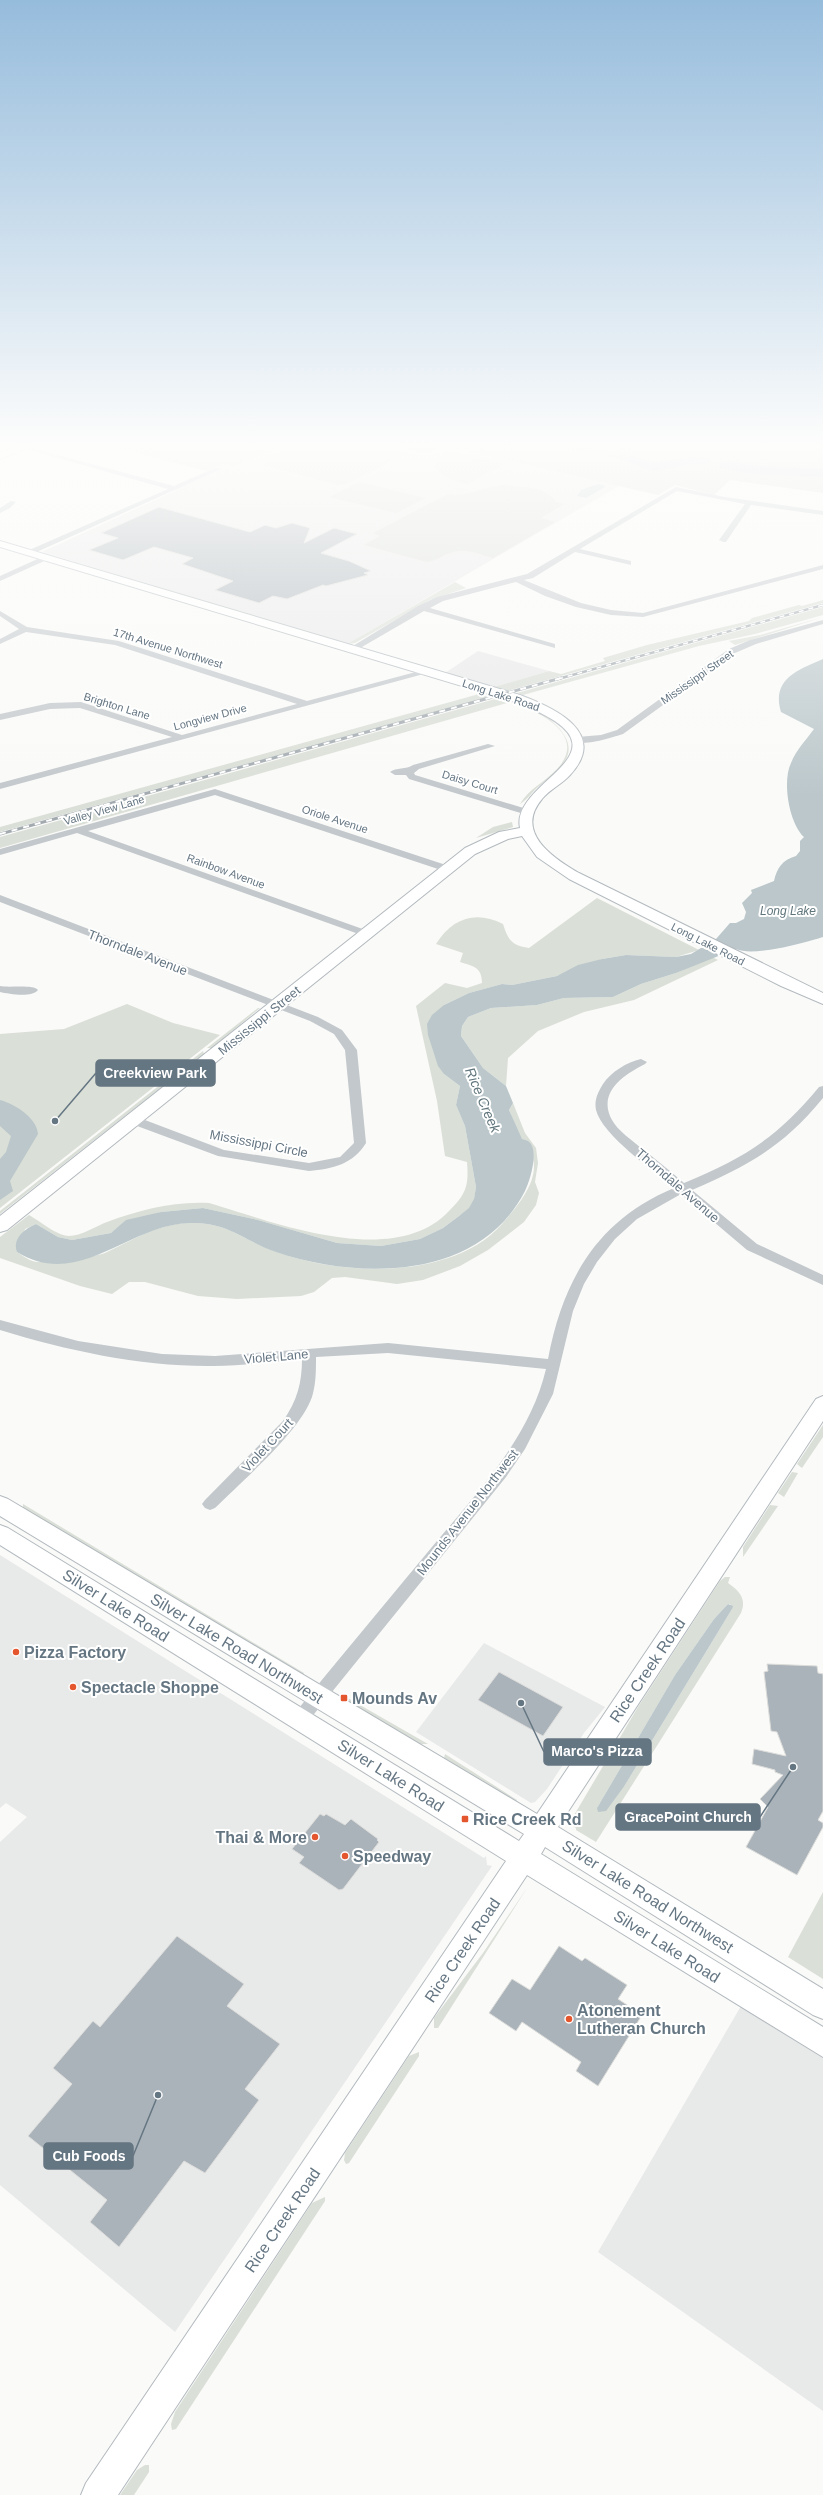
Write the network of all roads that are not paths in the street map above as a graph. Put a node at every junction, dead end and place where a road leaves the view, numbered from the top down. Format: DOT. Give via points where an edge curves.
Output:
graph roads {
  1 [pos="35,563"];
  2 [pos="65,563"];
  3 [pos="552,563"];
  4 [pos="823,567"];
  5 [pos="0,579"];
  6 [pos="518,580"];
  7 [pos="422,608"];
  8 [pos="0,612"];
  9 [pos="823,622"];
  10 [pos="25,629"];
  11 [pos="0,642"];
  12 [pos="552,646"];
  13 [pos="352,649"];
  14 [pos="427,672"];
  15 [pos="306,704"];
  16 [pos="0,717"];
  17 [pos="180,737"];
  18 [pos="577,740"];
  19 [pos="492,746"];
  20 [pos="395,772"];
  21 [pos="409,772"];
  22 [pos="0,786"];
  23 [pos="215,792"];
  24 [pos="527,812"];
  25 [pos="78,830"];
  26 [pos="526,831"];
  27 [pos="0,852"];
  28 [pos="448,869"];
  29 [pos="0,898"];
  30 [pos="366,934"];
  31 [pos="0,989"];
  32 [pos="33,990"];
  33 [pos="823,999"];
  34 [pos="277,1006"];
  35 [pos="641,1062"];
  36 [pos="823,1090"];
  37 [pos="133,1120"];
  38 [pos="683,1190"];
  39 [pos="0,1226"];
  40 [pos="823,1280"];
  41 [pos="0,1325"];
  42 [pos="309,1353"];
  43 [pos="554,1364"];
  44 [pos="823,1404"];
  45 [pos="210,1504"];
  46 [pos="0,1505"];
  47 [pos="0,1534"];
  48 [pos="318,1698"];
  49 [pos="300,1719"];
  50 [pos="542,1830"];
  51 [pos="524,1857"];
  52 [pos="823,2005"];
  53 [pos="823,2043"];
  54 [pos="98,2495"];
  1 -- 5 [label="street"];
  2 -- 13 [label="street, Long Lake Road"];
  3 -- 6 [label="street"];
  4 -- 6 [label="street" via="643,615 616,613 560,598 538,591"];
  6 -- 7 [label="street" via="452,594"];
  7 -- 12 [label="street"];
  7 -- 13 [label="street"];
  8 -- 10 [label="street, 17th Avenue Northwest"];
  9 -- 18 [label="street, Mississippi Street" via="753,642 732,651 620,732 602,738"];
  10 -- 11 [label="street"];
  10 -- 15 [label="street, 17th Avenue Northwest" via="116,643"];
  13 -- 14 [label="street, Long Lake Road"];
  14 -- 15 [label="street, Longview Drive"];
  14 -- 18 [label="street, Long Lake Road" via="533,704 560,719"];
  15 -- 17 [label="street, Longview Drive"];
  16 -- 17 [label="street, Brighton Lane" via="50,706 81,705"];
  17 -- 22 [label="street, Longview Drive"];
  18 -- 24 [label="street" via="577,756 573,763 539,795"];
  19 -- 21 [label="street, Daisy Court" via="416,767"];
  20 -- 21 [label="street, Daisy Court"];
  21 -- 24 [label="street, Daisy Court" via="412,776"];
  23 -- 25 [label="street, Valley View Lane"];
  23 -- 28 [label="street, Oriole Avenue"];
  24 -- 26 [label="street"];
  25 -- 27 [label="street, Valley View Lane"];
  25 -- 30 [label="street, Rainbow Avenue"];
  26 -- 28 [label="street, Mississippi Street" via="487,841"];
  26 -- 33 [label="street, Long Lake Road" via="534,846 558,866"];
  28 -- 30 [label="street, Mississippi Street"];
  29 -- 34 [label="street, Thorndale Avenue"];
  30 -- 34 [label="street, Mississippi Street"];
  31 -- 32 [label="street"];
  34 -- 37 [label="street, Mississippi Street"];
  34 -- 37 [label="street, Mississippi Circle" via="327,1025 338,1032 352,1050 361,1134 360,1143 350,1156 323,1166 300,1166 212,1150"];
  35 -- 38 [label="street, Thorndale Avenue" via="626,1069 608,1084 602,1100 603,1112 606,1121 620,1136"];
  36 -- 38 [label="street, Mounds Avenue Northwest" via="794,1125 772,1144 734,1166"];
  37 -- 39 [label="street, Mississippi Street"];
  38 -- 40 [label="street, Thorndale Avenue" via="752,1247"];
  38 -- 43 [label="street, Mounds Avenue Northwest" via="657,1201 620,1226 585,1270 572,1294 562,1322"];
  41 -- 42 [label="street, Violet Lane" via="60,1342 175,1358 239,1360"];
  42 -- 43 [label="street, Violet Lane" via="388,1348"];
  42 -- 45 [label="street, Violet Court" via="310,1381 306,1397 298,1411"];
  43 -- 48 [label="street, Mounds Avenue Northwest" via="546,1394 534,1423 501,1473"];
  44 -- 50 [label="street, Rice Creek Road"];
  46 -- 48 [label="street, Silver Lake Road Northwest"];
  47 -- 49 [label="street, Silver Lake Road"];
  48 -- 49 [label="street, Mounds Avenue Northwest"];
  48 -- 50 [label="street, Silver Lake Road Northwest"];
  49 -- 51 [label="street, Silver Lake Road"];
  50 -- 51 [label="street, Rice Creek Road"];
  50 -- 52 [label="street, Silver Lake Road Northwest"];
  51 -- 53 [label="street, Silver Lake Road"];
  51 -- 54 [label="street, Rice Creek Road"];
}
